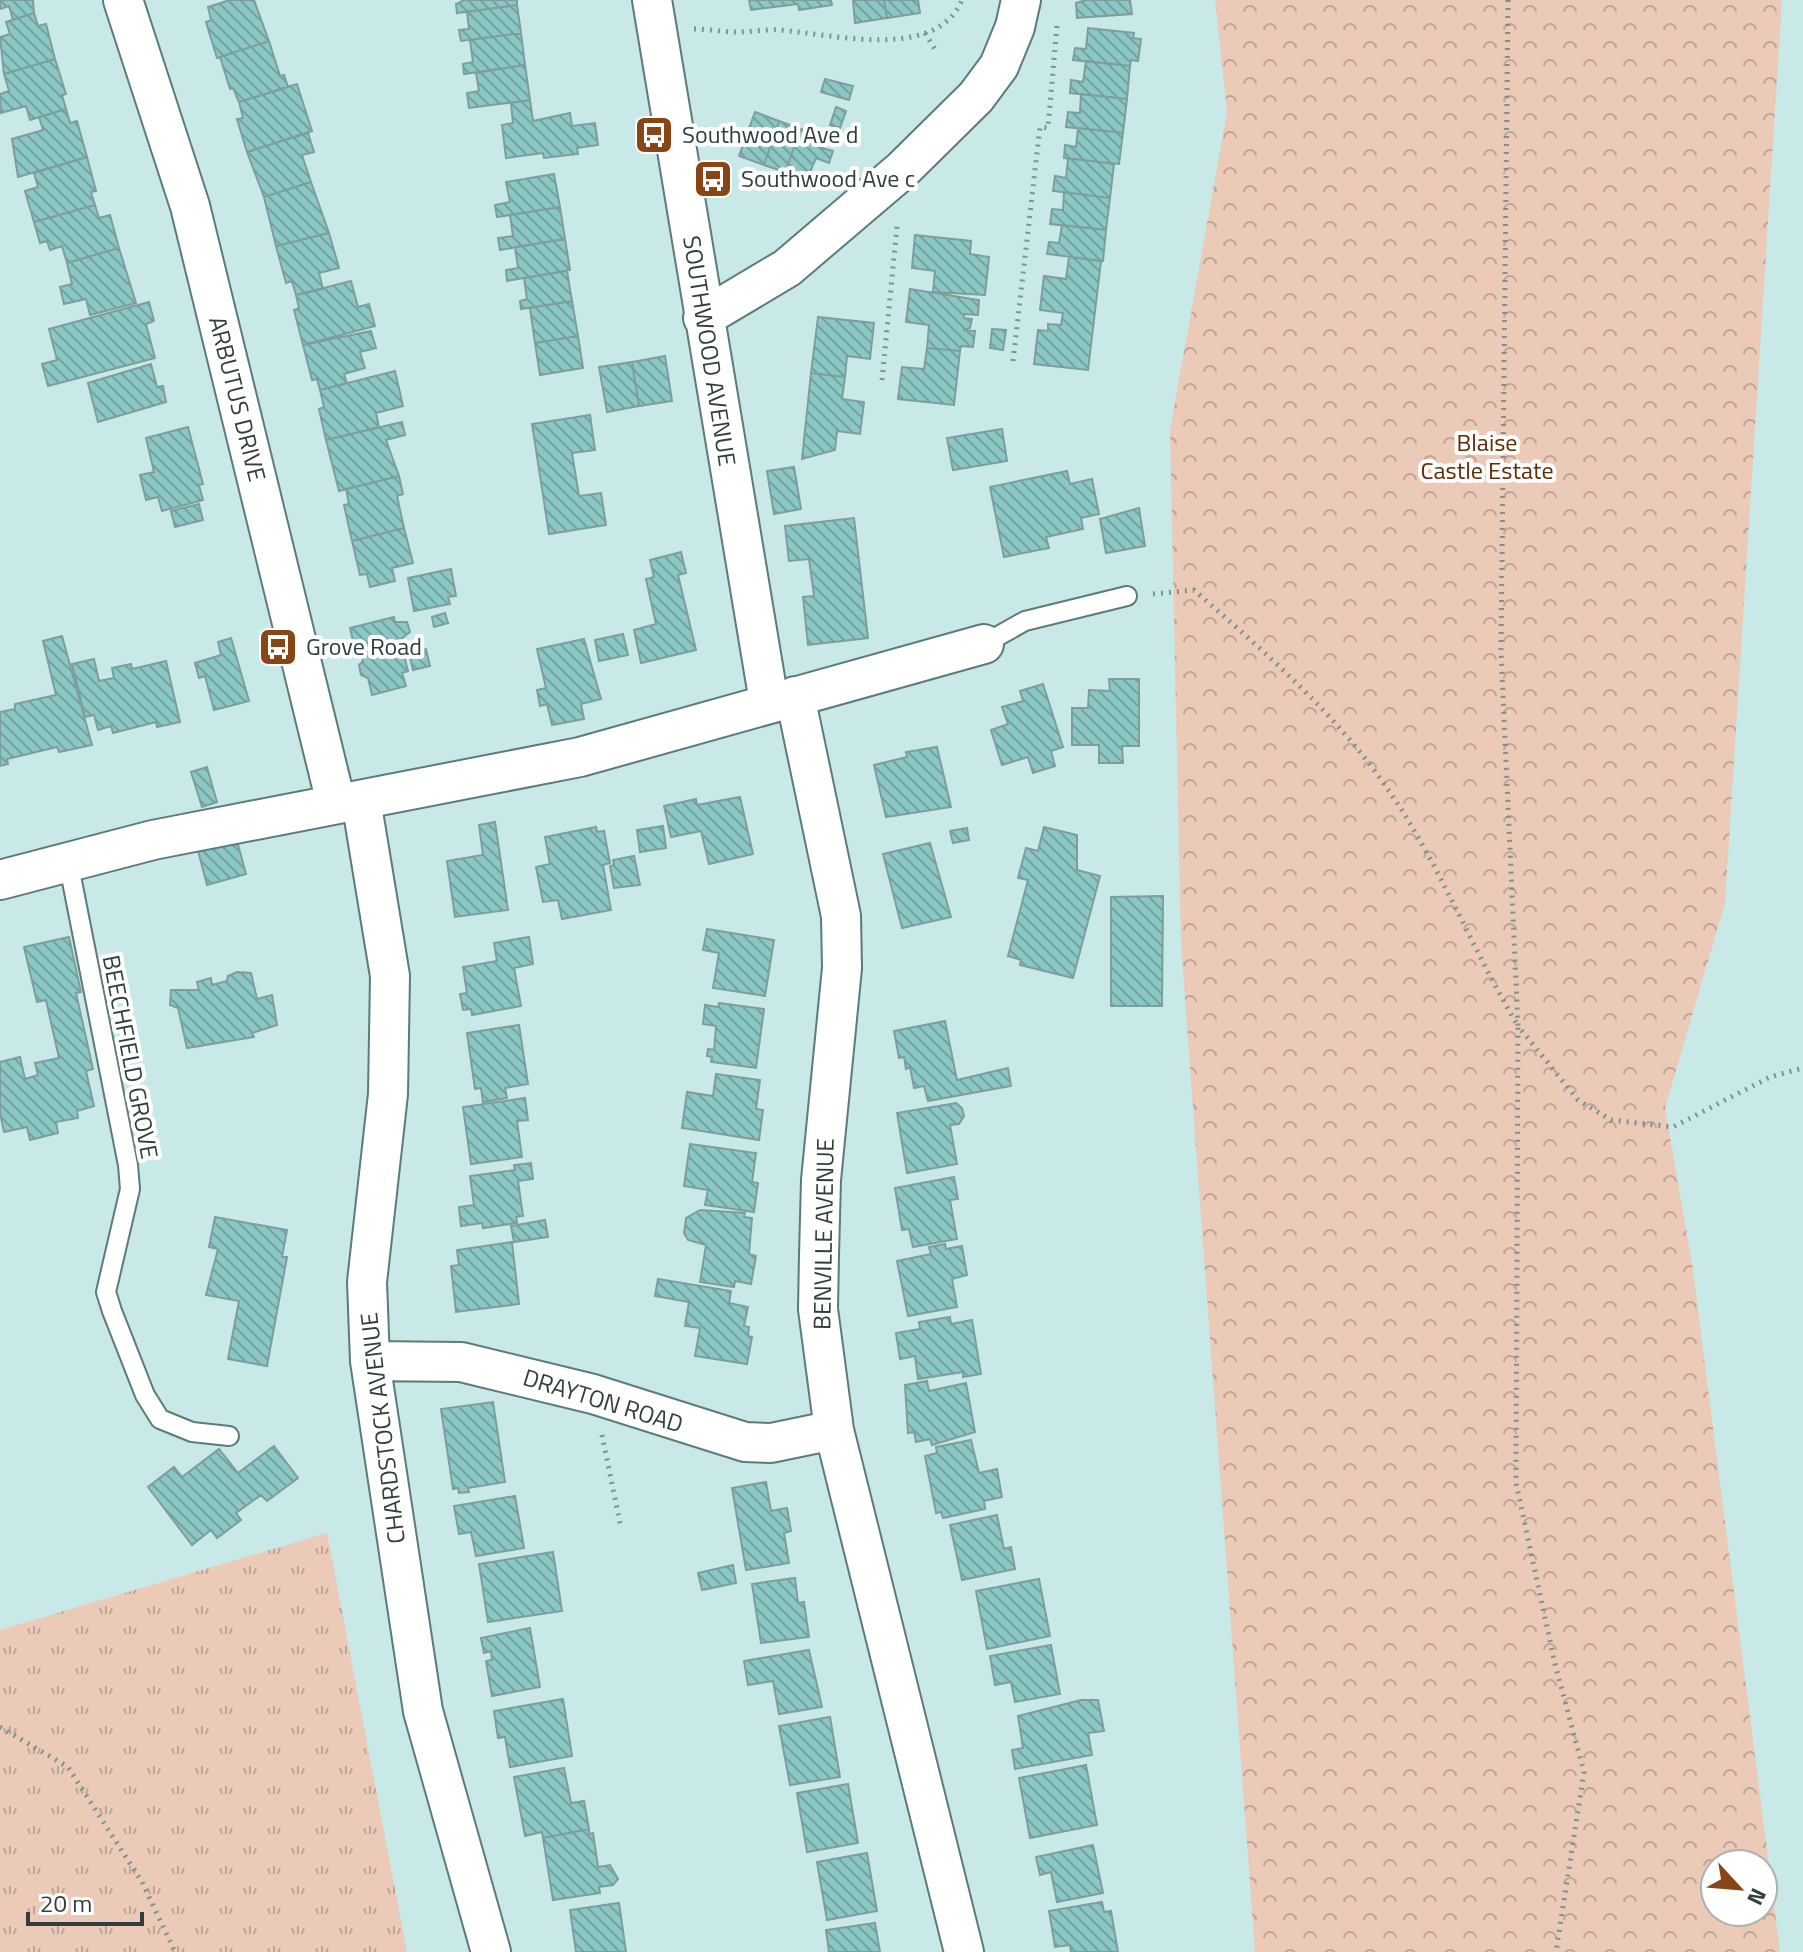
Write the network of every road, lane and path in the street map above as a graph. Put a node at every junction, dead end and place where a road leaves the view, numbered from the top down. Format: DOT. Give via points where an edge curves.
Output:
graph roads {
  1 [pos="123,0"];
  2 [pos="962,0"];
  3 [pos="1021,0"];
  4 [pos="1508,0"];
  5 [pos="1055,13"];
  6 [pos="655,17"];
  7 [pos="925,33"];
  8 [pos="936,51"];
  9 [pos="902,170"];
  10 [pos="703,318"];
  11 [pos="1013,361"];
  12 [pos="882,380"];
  13 [pos="1127,596"];
  14 [pos="984,644"];
  15 [pos="782,699"];
  16 [pos="349,802"];
  17 [pos="68,861"];
  18 [pos="0,880"];
  19 [pos="1518,1026"];
  20 [pos="1803,1068"];
  21 [pos="370,1361"];
  22 [pos="593,1394"];
  23 [pos="834,1430"];
  24 [pos="229,1436"];
  25 [pos="621,1528"];
  26 [pos="0,1727"];
  27 [pos="175,1952"];
  28 [pos="491,1952"];
  29 [pos="964,1952"];
  30 [pos="1556,1952"];
  1 -- 16 [label="street, ARBUTUS DRIVE" via="190,206"];
  2 -- 7 [label="path" via="956,14"];
  3 -- 9 [label="street" via="999,66 976,97"];
  4 -- 19 [label="path" via="1501,650"];
  5 -- 11 [label="path" via="1048,128 1040,127"];
  6 -- 7 [label="path" via="697,29 778,30 857,40"];
  6 -- 10 [label="street, SOUTHWOOD AVENUE"];
  7 -- 8 [label="path"];
  9 -- 10 [label="street" via="787,268"];
  9 -- 12 [label="path"];
  10 -- 15 [label="street, SOUTHWOOD AVENUE"];
  13 -- 14 [label="lane" via="1025,621"];
  13 -- 19 [label="path" via="1194,590 1294,678 1383,781 1462,916 1483,968"];
  14 -- 15 [label="street"];
  15 -- 16 [label="street" via="580,757"];
  15 -- 23 [label="street, BENVILLE AVENUE" via="841,916 842,968 821,1180 818,1309"];
  16 -- 17 [label="street"];
  16 -- 21 [label="street, CHARDSTOCK AVENUE" via="390,976 388,1094 367,1282"];
  17 -- 18 [label="street"];
  17 -- 24 [label="lane, BEECHFIELD GROVE" via="128,1165 130,1189 106,1292 145,1395 160,1419 192,1432"];
  19 -- 20 [label="path" via="1578,1100 1611,1120 1673,1127 1770,1077"];
  19 -- 30 [label="path" via="1516,1483 1584,1772"];
  21 -- 22 [label="street, DRAYTON ROAD" via="461,1362"];
  21 -- 28 [label="street, CHARDSTOCK AVENUE" via="423,1711"];
  22 -- 23 [label="street, DRAYTON ROAD" via="745,1442 771,1443"];
  22 -- 25 [label="path"];
  23 -- 29 [label="street, BENVILLE AVENUE"];
  26 -- 27 [label="path" via="68,1767 142,1882"];
}
